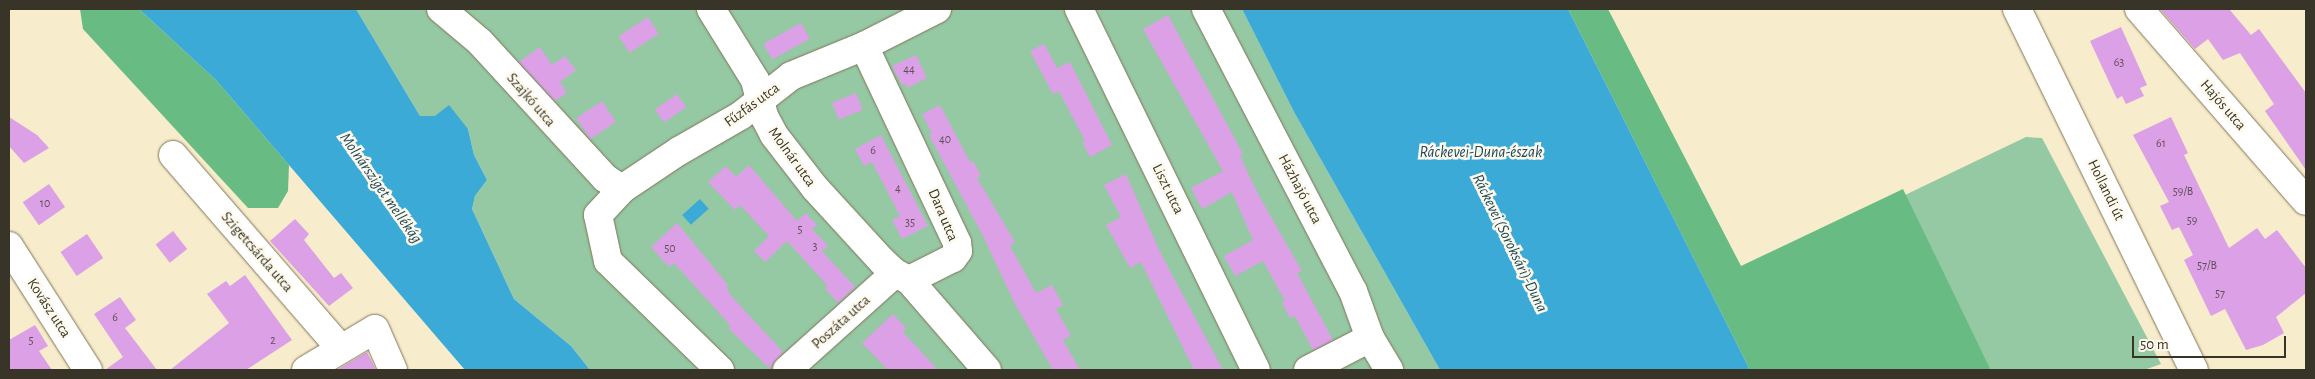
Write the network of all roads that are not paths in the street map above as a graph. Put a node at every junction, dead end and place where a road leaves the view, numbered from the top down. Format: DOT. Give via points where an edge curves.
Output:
graph roads {
  1 [pos="442,9"];
  2 [pos="711,9"];
  3 [pos="937,9"];
  4 [pos="1078,9"];
  5 [pos="1206,9"];
  6 [pos="2017,9"];
  7 [pos="2139,9"];
  8 [pos="864,46"];
  9 [pos="761,99"];
  10 [pos="173,155"];
  11 [pos="622,189"];
  12 [pos="2306,201"];
  13 [pos="9,246"];
  14 [pos="902,277"];
  15 [pos="1370,338"];
  16 [pos="340,348"];
  17 [pos="88,370"];
  18 [pos="306,370"];
  19 [pos="392,370"];
  20 [pos="720,370"];
  21 [pos="787,370"];
  22 [pos="987,370"];
  23 [pos="1256,370"];
  24 [pos="1308,370"];
  25 [pos="1389,370"];
  26 [pos="2194,370"];
  1 -- 11 [label="street, Szajkó utca" via="480,42 605,178"];
  2 -- 9 [label="street, Molnár utca" via="755,80"];
  3 -- 8 [label="street, Fűzfás utca"];
  4 -- 23 [label="street, Liszt utca"];
  5 -- 15 [label="street, Házhajó utca" via="1353,291"];
  6 -- 26 [label="street, Hollandi út"];
  7 -- 12 [label="street, Hajós utca"];
  8 -- 9 [label="street, Fűzfás utca" via="791,76"];
  8 -- 14 [label="street, Dara utca" via="957,243 958,251 953,258"];
  9 -- 11 [label="street, Fűzfás utca" via="740,116"];
  9 -- 14 [label="street, Molnár utca" via="764,116 774,134 815,188"];
  10 -- 16 [label="street, Szigetcsárda utca"];
  11 -- 20 [label="street, Fűzfás utca" via="598,215 608,261"];
  13 -- 17 [label="street, Kovász utca"];
  14 -- 21 [label="street, Poszáta utca"];
  14 -- 22 [label="street"];
  15 -- 24 [label="street"];
  15 -- 25 [label="street, Házhajó utca"];
  16 -- 18 [label="street"];
  16 -- 19 [label="street" via="375,329"];
}
